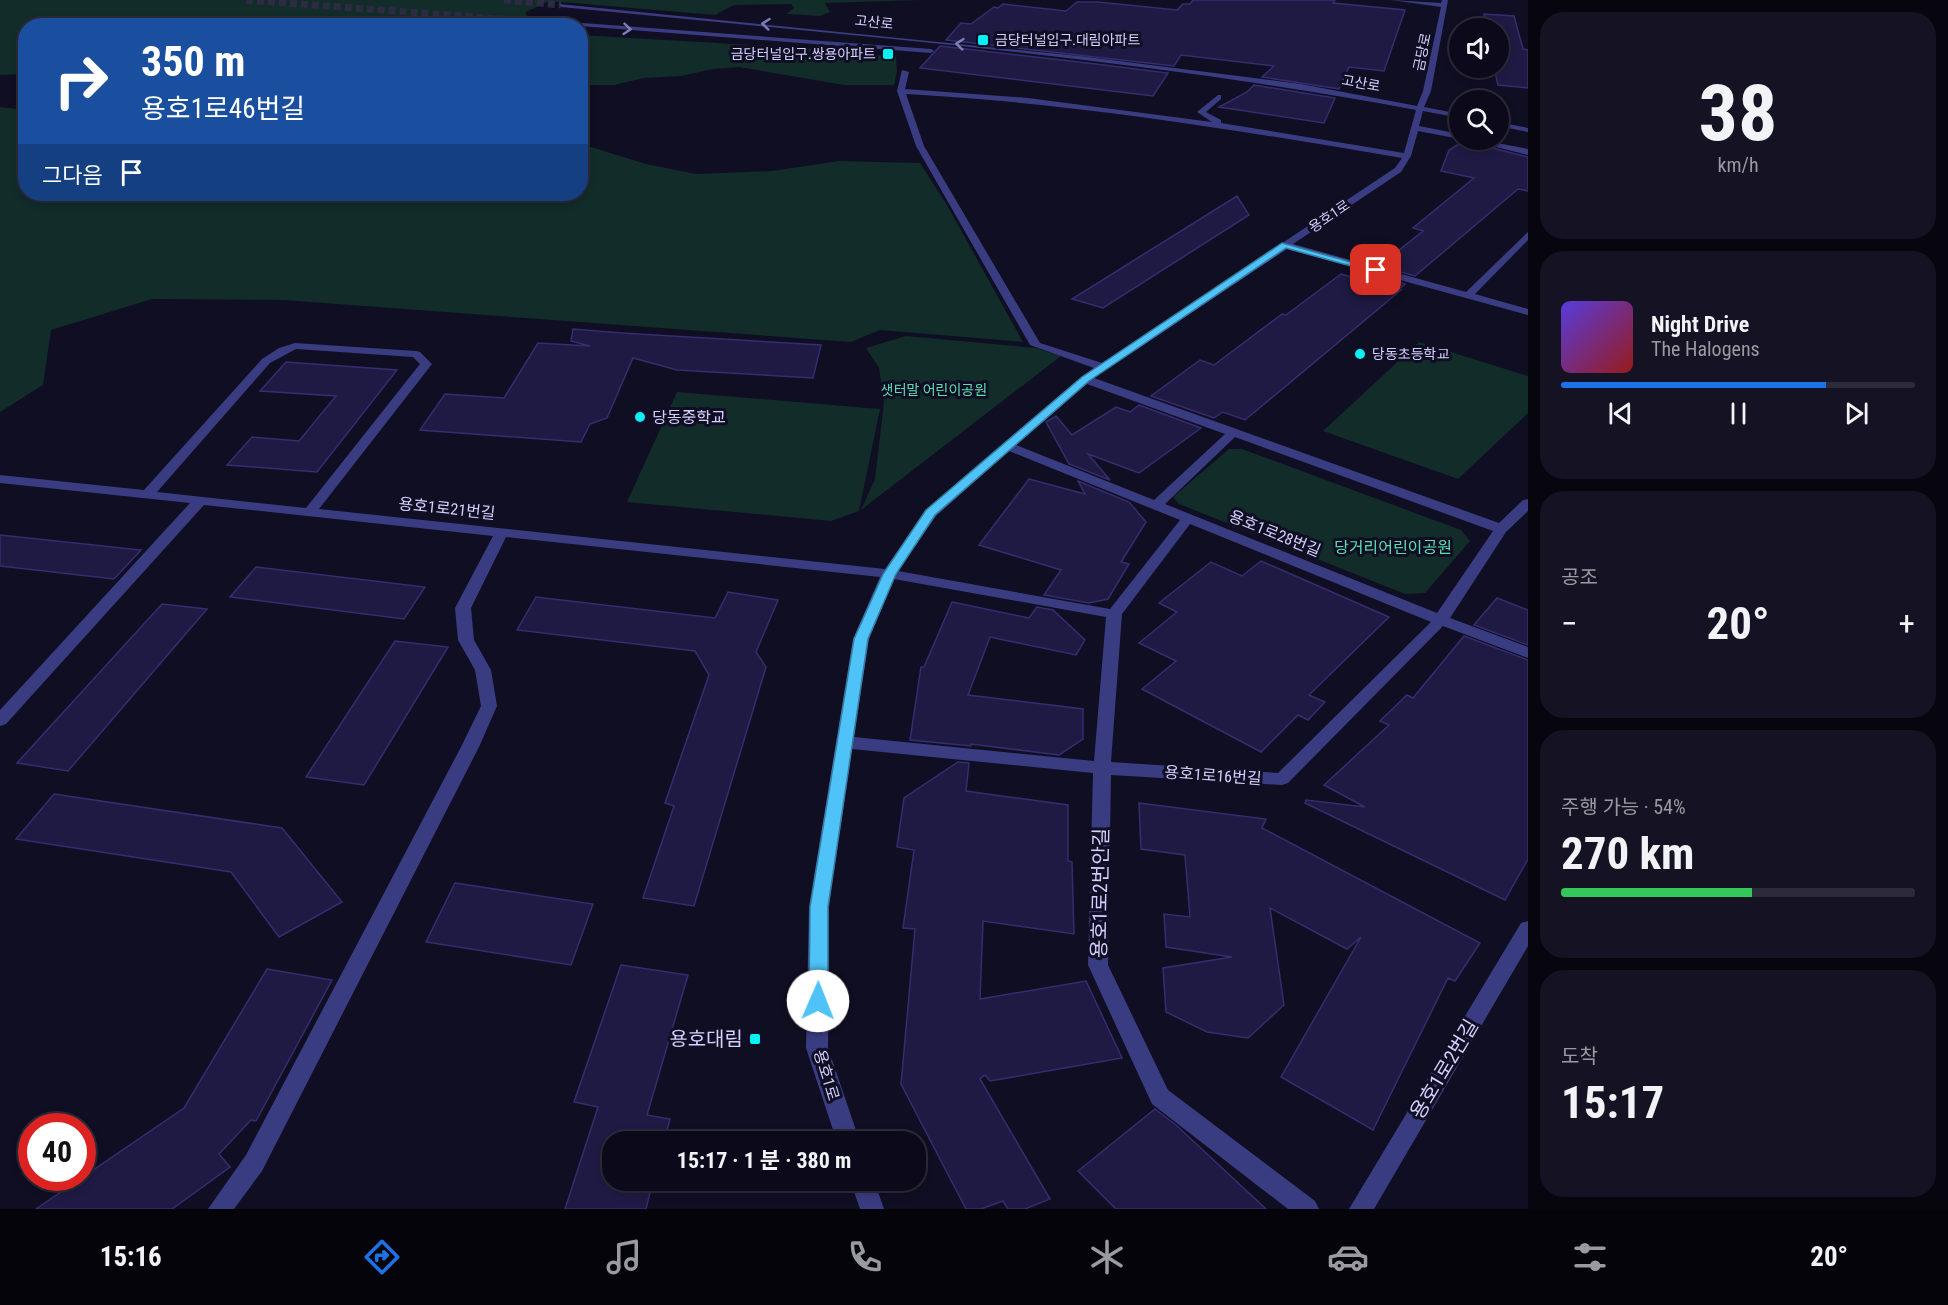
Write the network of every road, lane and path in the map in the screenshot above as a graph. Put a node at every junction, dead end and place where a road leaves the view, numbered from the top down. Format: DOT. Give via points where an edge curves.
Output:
graph roads {
  1 [pos="1394,0"];
  2 [pos="1445,3"];
  3 [pos="561,5"];
  4 [pos="588,25"];
  5 [pos="939,52"];
  6 [pos="961,53"];
  7 [pos="905,72"];
  8 [pos="1185,73"];
  9 [pos="901,91"];
  10 [pos="1218,97"];
  11 [pos="1420,108"];
  12 [pos="1449,114"];
  13 [pos="1226,126"];
  14 [pos="1509,126"];
  15 [pos="1415,128"];
  16 [pos="1528,130"];
  17 [pos="1449,135"];
  18 [pos="1509,148"];
  19 [pos="1528,152"];
  20 [pos="1407,156"];
  21 [pos="1528,236"];
  22 [pos="1285,245"];
  23 [pos="1467,296"];
  24 [pos="1528,312"];
  25 [pos="1104,367"];
  26 [pos="1085,379"];
  27 [pos="1234,432"];
  28 [pos="1008,446"];
  29 [pos="0,479"];
  30 [pos="147,495"];
  31 [pos="201,500"];
  32 [pos="1528,503"];
  33 [pos="1158,504"];
  34 [pos="310,512"];
  35 [pos="1189,517"];
  36 [pos="1501,530"];
  37 [pos="502,532"];
  38 [pos="889,574"];
  39 [pos="1114,614"];
  40 [pos="1440,621"];
  41 [pos="1528,653"];
  42 [pos="0,720"];
  43 [pos="845,742"];
  44 [pos="1102,768"];
  45 [pos="1528,929"];
  46 [pos="845,1131"];
  47 [pos="866,1191"];
  48 [pos="220,1209"];
  49 [pos="872,1209"];
  50 [pos="1307,1209"];
  51 [pos="1360,1209"];
  1 -- 2 [label="street"];
  2 -- 11 [label="street, 금당로"];
  8 -- 3 [label="street, 고산로, one-way" via="984,46"];
  4 -- 5 [label="street, 고산로, one-way"];
  6 -- 8 [label="street, 고산로"];
  7 -- 9 [label="street"];
  8 -- 11 [label="street, 고산로" via="1301,87"];
  9 -- 13 [label="street" via="971,95"];
  9 -- 25 [label="street" via="920,146 1036,345"];
  10 -- 13 [label="street" via="1201,112"];
  11 -- 12 [label="street, 고산로"];
  11 -- 15 [label="street, 용호1로"];
  13 -- 20 [label="street"];
  14 -- 16 [label="street"];
  15 -- 17 [label="street"];
  15 -- 20 [label="street, 용호1로"];
  18 -- 19 [label="street"];
  20 -- 22 [label="street, 용호1로" via="1398,170"];
  21 -- 23 [label="street"];
  22 -- 23 [label="street"];
  22 -- 25 [label="street, 용호1로"];
  23 -- 24 [label="street"];
  25 -- 26 [label="street, 용호1로"];
  26 -- 27 [label="street"];
  26 -- 28 [label="street, 용호1로"];
  27 -- 33 [label="street"];
  27 -- 36 [label="street"];
  28 -- 33 [label="street, 용호1로28번길"];
  28 -- 38 [label="street, 용호1로" via="931,513"];
  29 -- 30 [label="street, 용호1로21번길"];
  30 -- 31 [label="street, 용호1로21번길"];
  30 -- 34 [label="street" via="266,361 283,350 295,346 416,354 426,364"];
  31 -- 34 [label="street, 용호1로21번길"];
  31 -- 42 [label="street"];
  32 -- 36 [label="street, 용호1로16번길"];
  33 -- 35 [label="street, 용호1로28번길"];
  34 -- 37 [label="street, 용호1로21번길"];
  35 -- 39 [label="street"];
  35 -- 40 [label="street, 용호1로28번길"];
  36 -- 40 [label="street, 용호1로16번길"];
  37 -- 38 [label="street, 용호1로21번길"];
  37 -- 48 [label="street" via="463,608 466,640 483,669 489,706 254,1163"];
  38 -- 39 [label="street, 용호1로21번길"];
  38 -- 43 [label="street, 용호1로" via="861,639"];
  39 -- 44 [label="street, 용호1로2번안길"];
  40 -- 41 [label="street, 용호1로28번길"];
  40 -- 44 [label="street, 용호1로16번길" via="1282,779"];
  43 -- 44 [label="street, 용호1로16번길"];
  43 -- 46 [label="street, 용호1로" via="819,907 818,1048"];
  44 -- 50 [label="street, 용호1로2번안길" via="1098,965 1160,1097"];
  45 -- 51 [label="street, 용호1로2번길"];
  47 -- 49 [label="street"];
}
